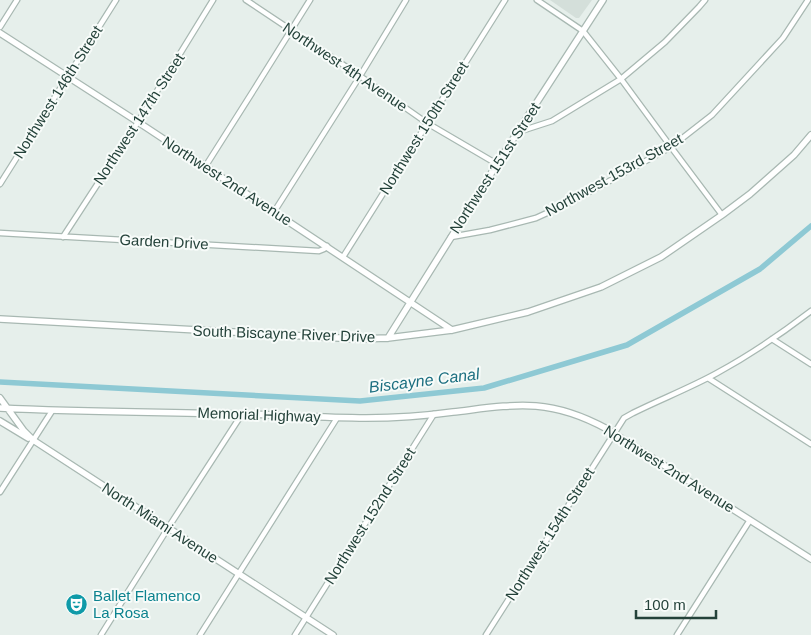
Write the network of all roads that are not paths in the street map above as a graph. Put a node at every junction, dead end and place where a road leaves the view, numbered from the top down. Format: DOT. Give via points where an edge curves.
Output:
graph roads {
  1 [pos="17,0"];
  2 [pos="116,0"];
  3 [pos="213,0"];
  4 [pos="246,0"];
  5 [pos="310,0"];
  6 [pos="406,0"];
  7 [pos="505,0"];
  8 [pos="537,0"];
  9 [pos="603,0"];
  10 [pos="705,0"];
  11 [pos="808,0"];
  12 [pos="0,27"];
  13 [pos="291,30"];
  14 [pos="583,31"];
  15 [pos="0,33"];
  16 [pos="68,76"];
  17 [pos="360,76"];
  18 [pos="621,79"];
  19 [pos="138,122"];
  20 [pos="427,123"];
  21 [pos="518,132"];
  22 [pos="811,136"];
  23 [pos="671,147"];
  24 [pos="497,164"];
  25 [pos="204,167"];
  26 [pos="0,184"];
  27 [pos="274,212"];
  28 [pos="722,215"];
  29 [pos="0,234"];
  30 [pos="63,237"];
  31 [pos="451,237"];
  32 [pos="326,246"];
  33 [pos="343,257"];
  34 [pos="411,302"];
  35 [pos="811,312"];
  36 [pos="0,319"];
  37 [pos="452,330"];
  38 [pos="388,338"];
  39 [pos="772,339"];
  40 [pos="811,364"];
  41 [pos="708,378"];
  42 [pos="0,398"];
  43 [pos="518,406"];
  44 [pos="0,408"];
  45 [pos="7,408"];
  46 [pos="52,411"];
  47 [pos="242,414"];
  48 [pos="434,414"];
  49 [pos="337,418"];
  50 [pos="0,421"];
  51 [pos="614,433"];
  52 [pos="33,440"];
  53 [pos="811,444"];
  54 [pos="0,492"];
  55 [pos="750,520"];
  56 [pos="168,528"];
  57 [pos="811,559"];
  58 [pos="239,574"];
  59 [pos="306,618"];
  60 [pos="101,635"];
  61 [pos="200,635"];
  62 [pos="295,635"];
  63 [pos="333,635"];
  64 [pos="486,635"];
  65 [pos="677,635"];
  1 -- 12 [label="street"];
  2 -- 16 [label="street, Northwest 146th Street"];
  3 -- 19 [label="street, Northwest 147th Street"];
  4 -- 13 [label="street, Northwest 4th Avenue"];
  5 -- 13 [label="street"];
  6 -- 17 [label="street"];
  7 -- 20 [label="street, Northwest 150th Street"];
  8 -- 14 [label="street"];
  9 -- 14 [label="street, Northwest 151st Street"];
  10 -- 18 [label="street" via="666,42"];
  11 -- 23 [label="street, Northwest 153rd Street" via="783,38 719,108"];
  13 -- 17 [label="street, Northwest 4th Avenue"];
  13 -- 25 [label="street"];
  14 -- 18 [label="street"];
  14 -- 21 [label="street, Northwest 151st Street"];
  15 -- 16 [label="street, Northwest 2nd Avenue"];
  16 -- 19 [label="street, Northwest 2nd Avenue"];
  16 -- 26 [label="street, Northwest 146th Street"];
  17 -- 20 [label="street, Northwest 4th Avenue"];
  17 -- 27 [label="street"];
  18 -- 21 [label="street" via="552,121"];
  18 -- 23 [label="street"];
  19 -- 25 [label="street, Northwest 2nd Avenue"];
  19 -- 30 [label="street, Northwest 147th Street"];
  20 -- 24 [label="street, Northwest 4th Avenue"];
  20 -- 33 [label="street, Northwest 150th Street"];
  21 -- 24 [label="street, Northwest 151st Street"];
  22 -- 28 [label="street, South Biscayne River Drive" via="794,155"];
  23 -- 28 [label="street"];
  23 -- 31 [label="street, Northwest 153rd Street" via="536,218"];
  24 -- 31 [label="street, Northwest 151st Street"];
  25 -- 27 [label="street, Northwest 2nd Avenue"];
  27 -- 32 [label="street, Northwest 2nd Avenue"];
  28 -- 37 [label="street, South Biscayne River Drive" via="661,257 601,287 528,312"];
  29 -- 30 [label="street, Garden Drive"];
  30 -- 32 [label="street, Garden Drive" via="319,251"];
  31 -- 34 [label="street, Northwest 151st Street"];
  32 -- 33 [label="street, Northwest 2nd Avenue"];
  33 -- 34 [label="street, Northwest 2nd Avenue"];
  34 -- 37 [label="street, Northwest 2nd Avenue"];
  34 -- 38 [label="street, Northwest 151st Street"];
  35 -- 39 [label="street, Northwest 154th Street"];
  36 -- 38 [label="street, South Biscayne River Drive" via="357,339"];
  37 -- 38 [label="street, South Biscayne River Drive"];
  39 -- 40 [label="street"];
  39 -- 41 [label="street, Northwest 154th Street"];
  41 -- 51 [label="street, Northwest 154th Street" via="629,414"];
  41 -- 53 [label="street"];
  42 -- 45 [label="street, North Miami Avenue"];
  43 -- 48 [label="street, Memorial Highway"];
  43 -- 51 [label="street, Northwest 2nd Avenue" via="560,410"];
  44 -- 45 [label="street, Memorial Highway"];
  45 -- 46 [label="street, Memorial Highway"];
  45 -- 52 [label="street, North Miami Avenue"];
  46 -- 47 [label="street, Memorial Highway"];
  46 -- 52 [label="street"];
  47 -- 49 [label="street, Memorial Highway"];
  47 -- 56 [label="street"];
  48 -- 49 [label="street, Memorial Highway"];
  48 -- 59 [label="street, Northwest 152nd Street"];
  49 -- 58 [label="street"];
  50 -- 52 [label="street"];
  51 -- 55 [label="street, Northwest 2nd Avenue"];
  51 -- 64 [label="street, Northwest 154th Street"];
  52 -- 54 [label="street"];
  52 -- 56 [label="street, North Miami Avenue"];
  55 -- 57 [label="street, Northwest 2nd Avenue"];
  55 -- 65 [label="street"];
  56 -- 58 [label="street, North Miami Avenue"];
  56 -- 60 [label="street"];
  58 -- 59 [label="street, North Miami Avenue"];
  58 -- 61 [label="street"];
  59 -- 62 [label="street, Northwest 152nd Street"];
  59 -- 63 [label="street, North Miami Avenue"];
}
